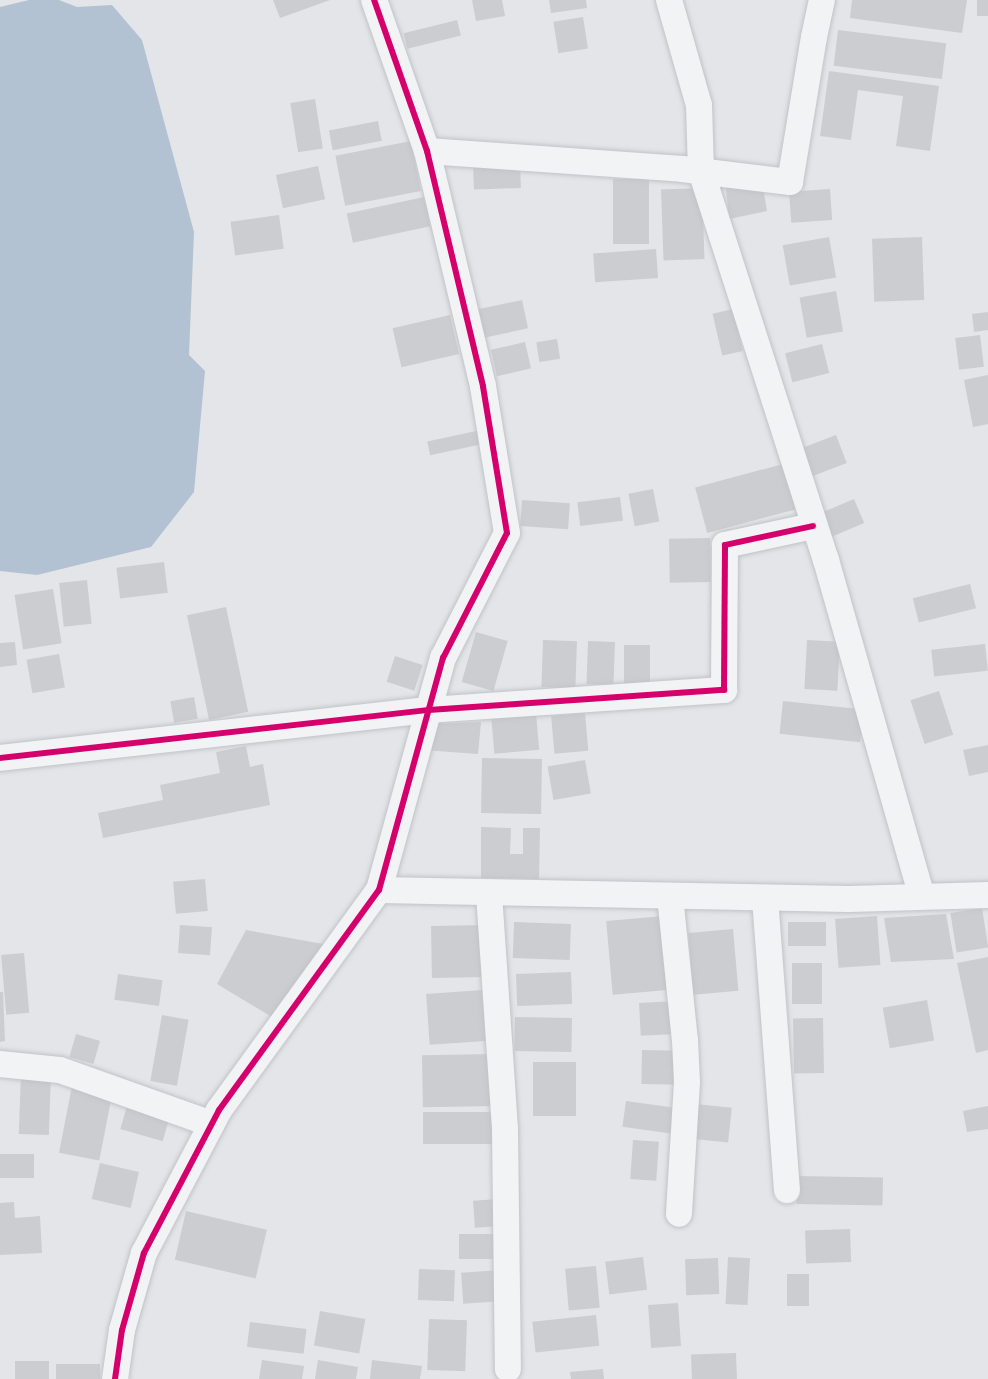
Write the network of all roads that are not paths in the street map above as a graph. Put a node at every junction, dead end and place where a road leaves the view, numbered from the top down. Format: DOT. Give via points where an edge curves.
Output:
graph roads {
  1 [pos="374,0"];
  2 [pos="669,0"];
  3 [pos="822,0"];
  4 [pos="427,151"];
  5 [pos="700,171"];
  6 [pos="813,526"];
  7 [pos="428,710"];
  8 [pos="0,758"];
  9 [pos="379,890"];
  10 [pos="489,894"];
  11 [pos="988,895"];
  12 [pos="670,896"];
  13 [pos="922,896"];
  14 [pos="765,898"];
  15 [pos="0,1064"];
  16 [pos="212,1124"];
  17 [pos="787,1190"];
  18 [pos="678,1214"];
  19 [pos="508,1369"];
  20 [pos="115,1379"];
  1 -- 4 [label="street"];
  2 -- 5 [label="street" via="699,105"];
  3 -- 5 [label="street" via="790,182"];
  4 -- 5 [label="street"];
  4 -- 7 [label="street" via="483,386 507,533 443,658"];
  5 -- 6 [label="street"];
  6 -- 7 [label="street" via="725,545 724,690"];
  6 -- 13 [label="street"];
  7 -- 8 [label="street"];
  7 -- 9 [label="street"];
  9 -- 10 [label="street"];
  9 -- 16 [label="street"];
  10 -- 12 [label="street"];
  10 -- 19 [label="street" via="505,1129"];
  11 -- 13 [label="street"];
  12 -- 14 [label="street"];
  12 -- 18 [label="street" via="687,1082"];
  13 -- 14 [label="street"];
  14 -- 17 [label="street"];
  15 -- 16 [label="street" via="60,1070"];
  16 -- 20 [label="street" via="144,1253 122,1330"];
}
